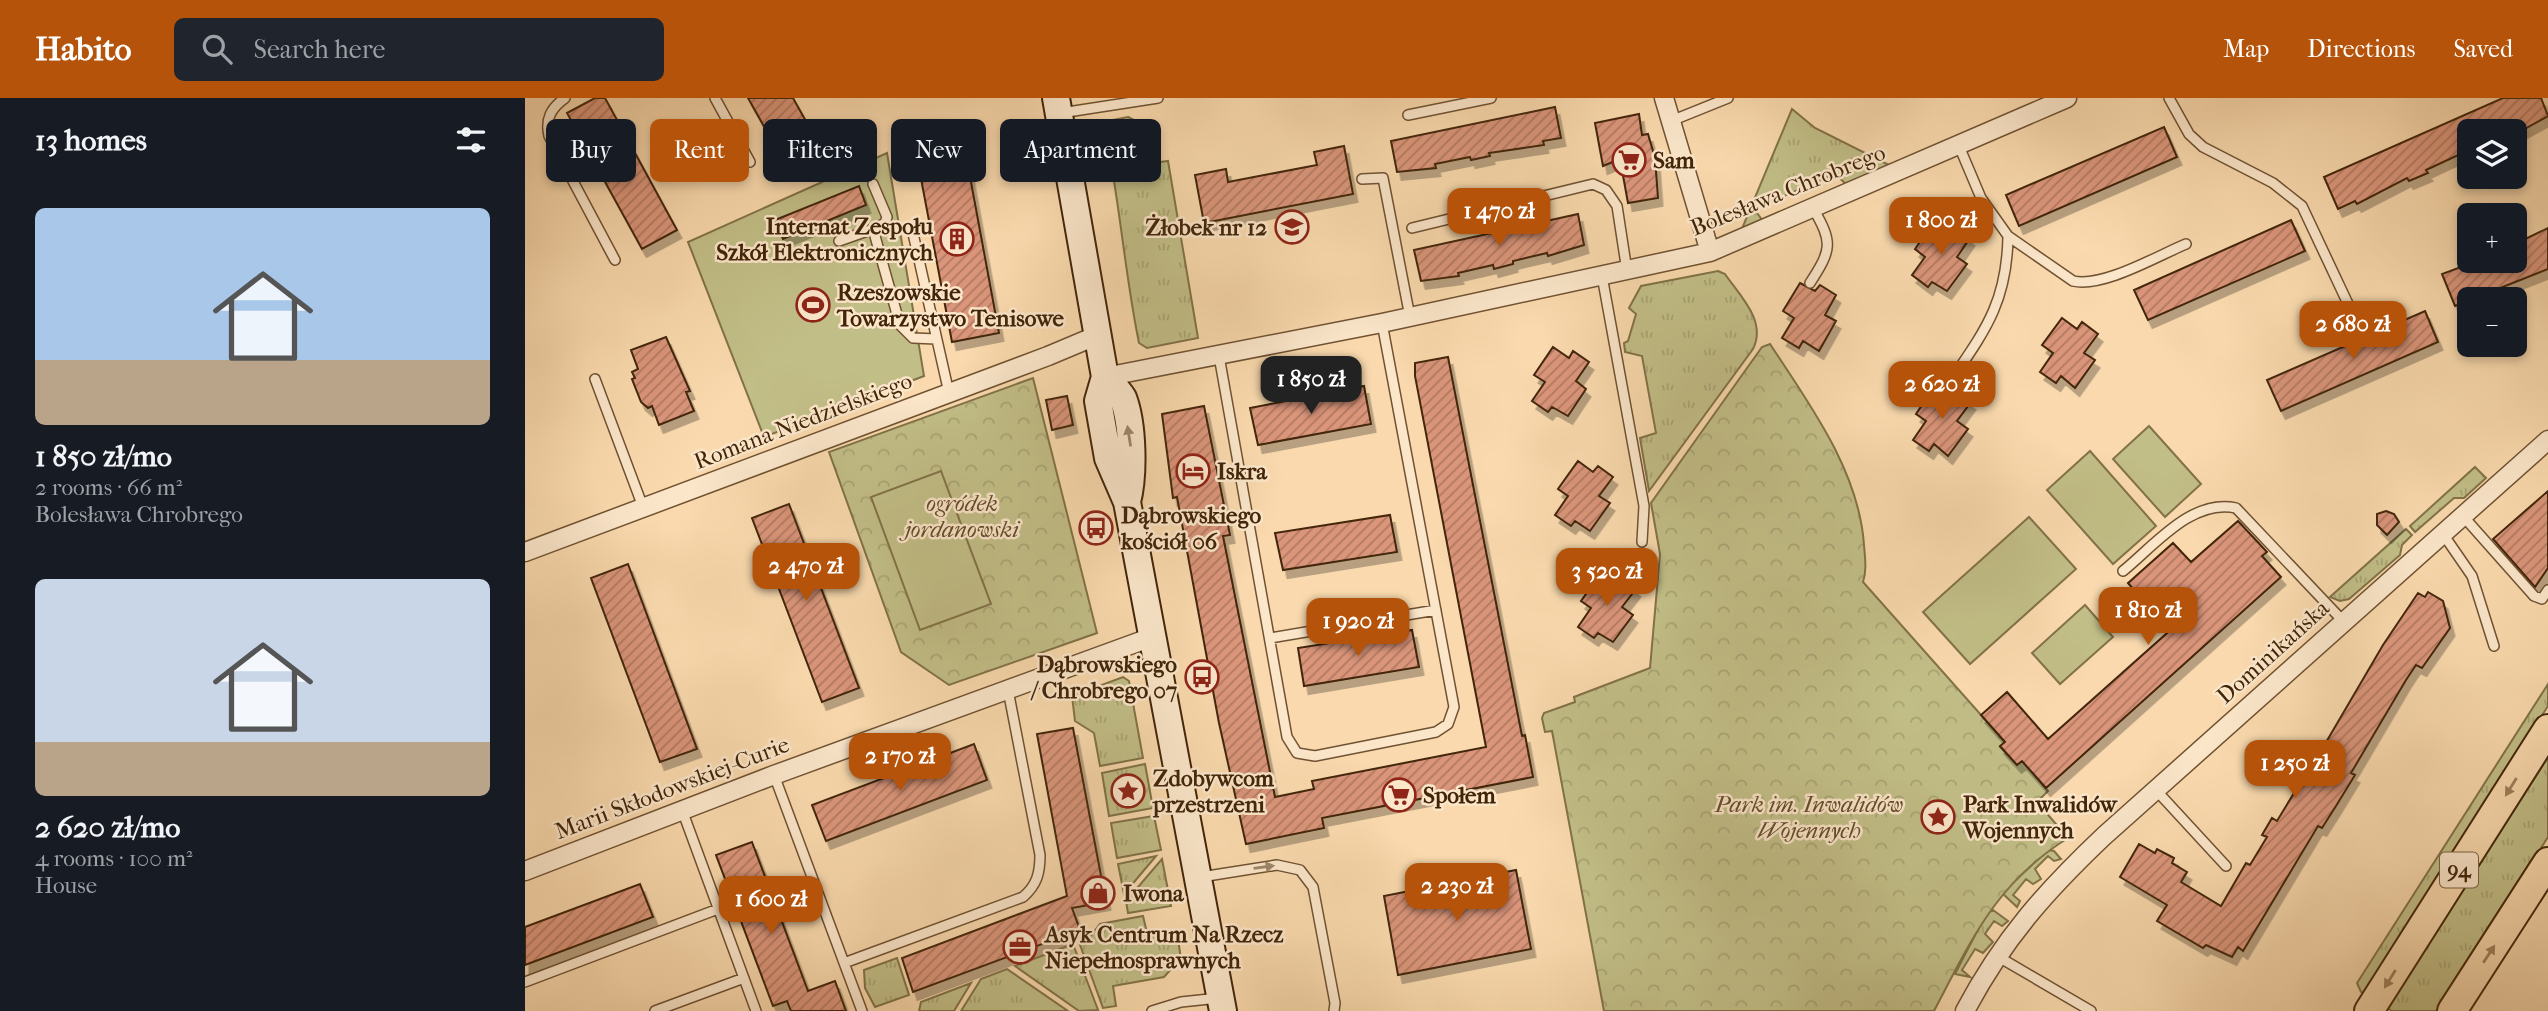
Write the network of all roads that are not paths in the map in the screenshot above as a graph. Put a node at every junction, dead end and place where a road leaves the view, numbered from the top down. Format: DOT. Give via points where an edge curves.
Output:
graph roads {
  1 [pos="565,98"];
  2 [pos="715,98"];
  3 [pos="1158,98"];
  4 [pos="1491,98"];
  5 [pos="1664,98"];
  6 [pos="1728,98"];
  7 [pos="2067,98"];
  8 [pos="2169,98"];
  9 [pos="1057,106"];
  10 [pos="1408,115"];
  11 [pos="1671,121"];
  12 [pos="1959,146"];
  13 [pos="750,162"];
  14 [pos="1362,179"];
  15 [pos="873,184"];
  16 [pos="1813,208"];
  17 [pos="1412,228"];
  18 [pos="873,229"];
  19 [pos="912,229"];
  20 [pos="2008,236"];
  21 [pos="839,241"];
  22 [pos="2186,244"];
  23 [pos="1710,252"];
  24 [pos="615,260"];
  25 [pos="1627,271"];
  26 [pos="1602,276"];
  27 [pos="1810,283"];
  28 [pos="2350,309"];
  29 [pos="1410,317"];
  30 [pos="1381,323"];
  31 [pos="1098,335"];
  32 [pos="936,339"];
  33 [pos="1219,356"];
  34 [pos="1105,377"];
  35 [pos="595,379"];
  36 [pos="1946,388"];
  37 [pos="949,393"];
  38 [pos="2548,440"];
  39 [pos="643,507"];
  40 [pos="2463,516"];
  41 [pos="2442,534"];
  42 [pos="1642,542"];
  43 [pos="525,552"];
  44 [pos="2123,571"];
  45 [pos="2548,590"];
  46 [pos="1436,610"];
  47 [pos="2344,622"];
  48 [pos="1152,637"];
  49 [pos="1270,638"];
  50 [pos="2494,646"];
  51 [pos="1008,690"];
  52 [pos="2548,729"];
  53 [pos="774,775"];
  54 [pos="2155,789"];
  55 [pos="682,810"];
  56 [pos="2548,862"];
  57 [pos="2226,866"];
  58 [pos="525,871"];
  59 [pos="1196,878"];
  60 [pos="719,909"];
  61 [pos="1997,956"];
  62 [pos="844,963"];
  63 [pos="744,978"];
  64 [pos="525,982"];
  65 [pos="1222,1004"];
  66 [pos="655,1011"];
  67 [pos="756,1011"];
  68 [pos="862,1011"];
  69 [pos="1152,1011"];
  70 [pos="1334,1011"];
  71 [pos="1965,1011"];
  72 [pos="2091,1011"];
  73 [pos="2369,1011"];
  74 [pos="2452,1011"];
  1 -- 24 [label="lane" via="548,117 549,136"];
  2 -- 13 [label="lane"];
  3 -- 9 [label="lane"];
  4 -- 10 [label="lane"];
  5 -- 11 [label="street"];
  6 -- 11 [label="lane"];
  7 -- 12 [label="street, Bolesława Chrobrego"];
  8 -- 28 [label="lane" via="2189,134 2203,147 2273,183 2302,206"];
  9 -- 31 [label="main road"];
  11 -- 23 [label="street"];
  12 -- 16 [label="street, Bolesława Chrobrego"];
  12 -- 20 [label="lane" via="1981,198"];
  14 -- 29 [label="lane" via="1383,178"];
  15 -- 18 [label="lane" via="887,217"];
  16 -- 23 [label="street, Bolesława Chrobrego"];
  16 -- 27 [label="lane" via="1829,241 1825,260"];
  17 -- 25 [label="lane" via="1593,184 1606,190 1616,206"];
  18 -- 21 [label="lane"];
  18 -- 32 [label="lane" via="900,325 913,338"];
  19 -- 32 [label="lane"];
  20 -- 22 [label="lane" via="2064,276 2082,283 2115,275"];
  20 -- 36 [label="lane" via="2001,298"];
  23 -- 25 [label="street, Bolesława Chrobrego"];
  25 -- 26 [label="street, Bolesława Chrobrego"];
  26 -- 29 [label="street, Bolesława Chrobrego"];
  26 -- 42 [label="lane" via="1644,506"];
  29 -- 30 [label="street, Bolesława Chrobrego"];
  30 -- 33 [label="street, Bolesława Chrobrego"];
  30 -- 46 [label="lane"];
  31 -- 34 [label="main road"];
  31 -- 37 [label="street, Romana Niedzielskiego"];
  32 -- 37 [label="lane"];
  33 -- 34 [label="street, Bolesława Chrobrego"];
  33 -- 49 [label="lane"];
  34 -- 48 [label="main road" via="1122,397 1125,411 1132,455 1127,502"];
  35 -- 39 [label="lane"];
  37 -- 39 [label="street, Romana Niedzielskiego"];
  38 -- 40 [label="street, Dominikańska"];
  39 -- 43 [label="street, Romana Niedzielskiego"];
  40 -- 41 [label="street, Dominikańska"];
  40 -- 45 [label="lane" via="2534,596 2542,599"];
  41 -- 47 [label="street, Dominikańska"];
  41 -- 50 [label="lane" via="2472,576"];
  44 -- 47 [label="lane" via="2197,513 2213,507 2237,508"];
  46 -- 49 [label="lane"];
  46 -- 49 [label="lane" via="1454,707 1448,724 1436,732 1315,756 1297,753 1287,737"];
  47 -- 54 [label="street, Dominikańska"];
  48 -- 51 [label="street, Marii Skłodowskiej-Curie"];
  48 -- 59 [label="main road"];
  51 -- 53 [label="street, Marii Skłodowskiej-Curie"];
  51 -- 62 [label="lane" via="1039,855 1038,878 1032,889 1023,897"];
  52 -- 73 [label="main road, 94, one-way"];
  53 -- 55 [label="street, Marii Skłodowskiej-Curie"];
  53 -- 62 [label="lane"];
  54 -- 57 [label="lane"];
  54 -- 61 [label="street, Dominikańska" via="2048,889"];
  55 -- 58 [label="street, Marii Skłodowskiej-Curie"];
  55 -- 60 [label="lane"];
  74 -- 56 [label="main road, one-way"];
  59 -- 65 [label="main road"];
  59 -- 70 [label="lane, one-way" via="1277,865 1300,870 1313,887"];
  60 -- 63 [label="lane"];
  60 -- 64 [label="lane"];
  61 -- 71 [label="street, Dominikańska"];
  61 -- 72 [label="lane"];
  62 -- 68 [label="lane"];
  63 -- 66 [label="lane"];
  63 -- 67 [label="lane"];
  65 -- 69 [label="lane" via="1181,1002"];
}
